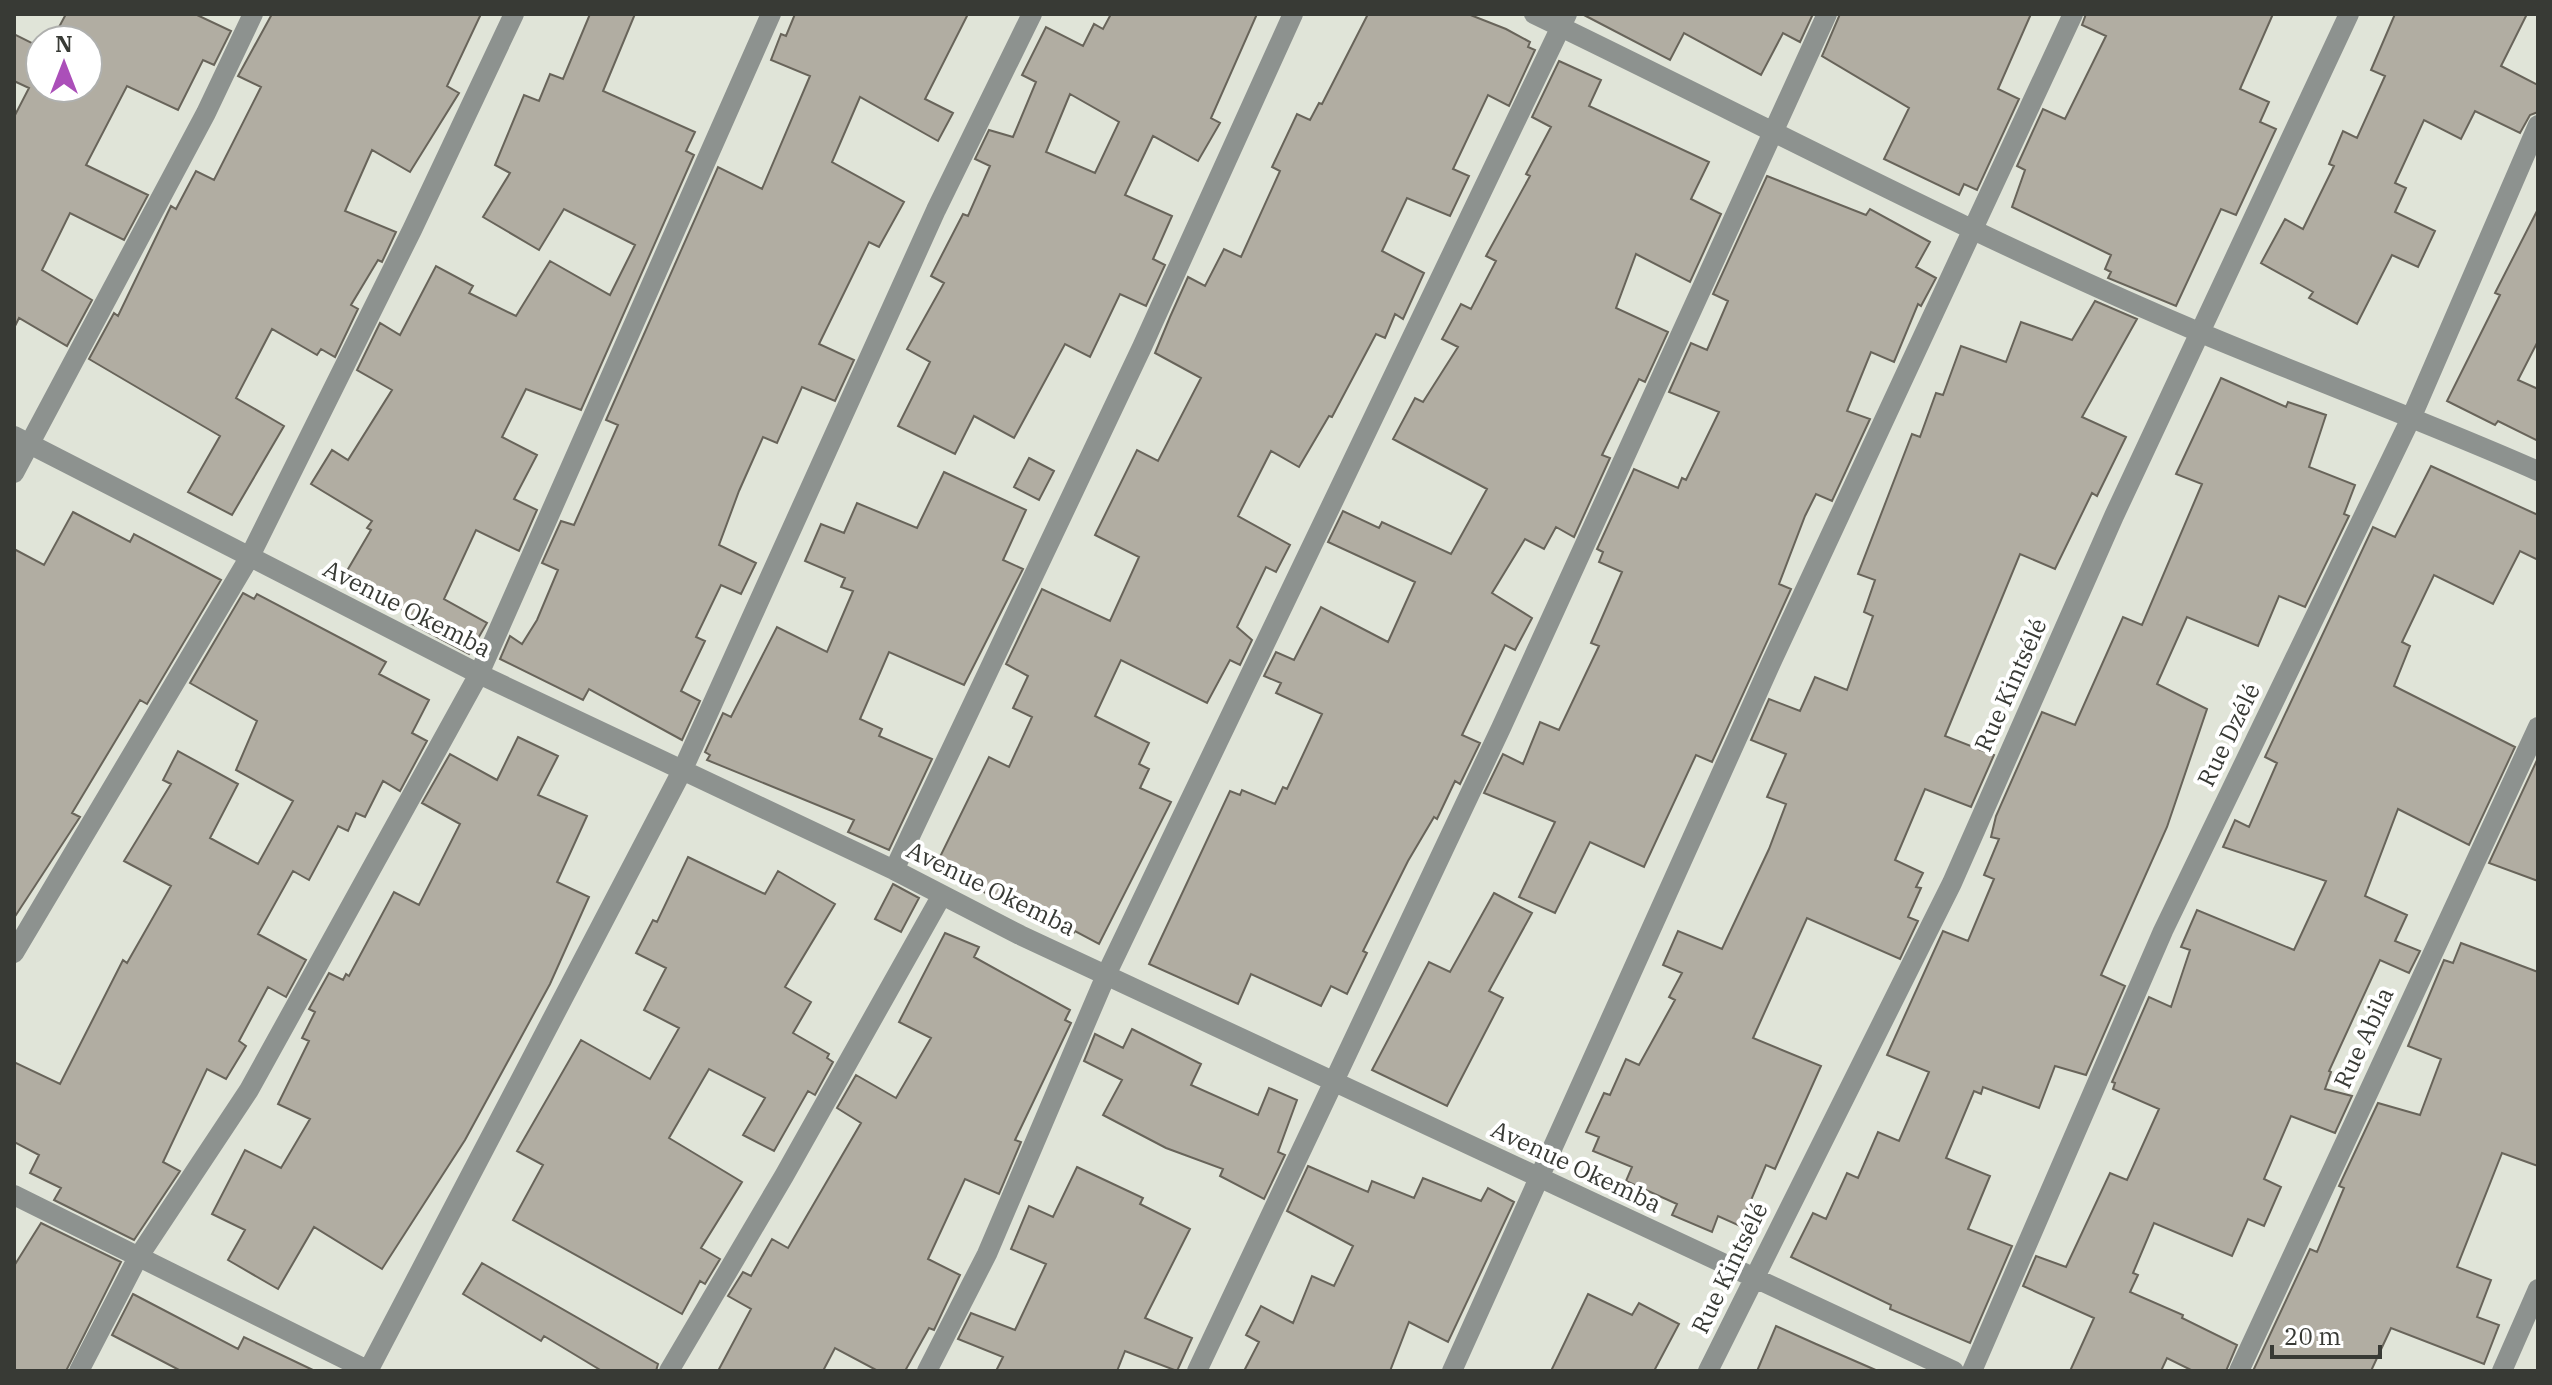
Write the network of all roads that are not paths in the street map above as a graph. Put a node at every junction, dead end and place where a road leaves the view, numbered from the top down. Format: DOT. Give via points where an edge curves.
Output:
graph roads {
  1 [pos="253,14"];
  2 [pos="514,14"];
  3 [pos="771,14"];
  4 [pos="1032,14"];
  5 [pos="1293,14"];
  6 [pos="1534,14"];
  7 [pos="1827,14"];
  8 [pos="2073,14"];
  9 [pos="2349,14"];
  10 [pos="1564,21"];
  11 [pos="2538,125"];
  12 [pos="1773,132"];
  13 [pos="1974,230"];
  14 [pos="2201,333"];
  15 [pos="2412,416"];
  16 [pos="22,440"];
  17 [pos="2538,471"];
  18 [pos="14,473"];
  19 [pos="249,558"];
  20 [pos="479,674"];
  21 [pos="2538,727"];
  22 [pos="683,769"];
  23 [pos="894,870"];
  24 [pos="942,895"];
  25 [pos="14,953"];
  26 [pos="1107,973"];
  27 [pos="1334,1080"];
  28 [pos="1541,1178"];
  29 [pos="14,1195"];
  30 [pos="137,1259"];
  31 [pos="1753,1280"];
  32 [pos="2538,1289"];
  33 [pos="79,1371"];
  34 [pos="368,1371"];
  35 [pos="669,1371"];
  36 [pos="927,1371"];
  37 [pos="1197,1371"];
  38 [pos="1452,1371"];
  39 [pos="1708,1371"];
  40 [pos="1954,1371"];
  41 [pos="1972,1371"];
  42 [pos="2239,1371"];
  43 [pos="2502,1371"];
  1 -- 16 [label="street" via="206,113"];
  2 -- 19 [label="street"];
  3 -- 20 [label="street"];
  4 -- 22 [label="street" via="936,210"];
  5 -- 23 [label="street"];
  6 -- 10 [label="street"];
  7 -- 12 [label="street"];
  8 -- 13 [label="street"];
  9 -- 14 [label="street, Rue Kintsélé"];
  10 -- 12 [label="street"];
  10 -- 26 [label="street"];
  11 -- 15 [label="street, Rue Dzélé"];
  12 -- 13 [label="street"];
  12 -- 27 [label="street"];
  13 -- 14 [label="street"];
  13 -- 28 [label="street" via="1771,663"];
  14 -- 15 [label="street"];
  14 -- 31 [label="street, Rue Kintsélé" via="1952,883"];
  15 -- 17 [label="street"];
  15 -- 41 [label="street, Rue Dzélé" via="2163,931"];
  16 -- 18 [label="street"];
  16 -- 19 [label="street, Avenue Okemba"];
  19 -- 20 [label="street, Avenue Okemba"];
  19 -- 25 [label="street"];
  20 -- 22 [label="street, Avenue Okemba"];
  20 -- 30 [label="street" via="249,1090"];
  21 -- 42 [label="street, Rue Abila"];
  22 -- 23 [label="street, Avenue Okemba"];
  22 -- 34 [label="street"];
  23 -- 24 [label="street, Avenue Okemba"];
  24 -- 26 [label="street, Avenue Okemba"];
  24 -- 35 [label="street"];
  26 -- 27 [label="street, Avenue Okemba"];
  26 -- 36 [label="street" via="987,1254"];
  27 -- 28 [label="street, Avenue Okemba"];
  27 -- 37 [label="street"];
  28 -- 31 [label="street, Avenue Okemba"];
  28 -- 38 [label="street"];
  29 -- 30 [label="street"];
  30 -- 33 [label="street"];
  30 -- 34 [label="street"];
  31 -- 39 [label="street, Rue Kintsélé"];
  31 -- 40 [label="street, Avenue Okemba"];
  32 -- 43 [label="street"];
}
